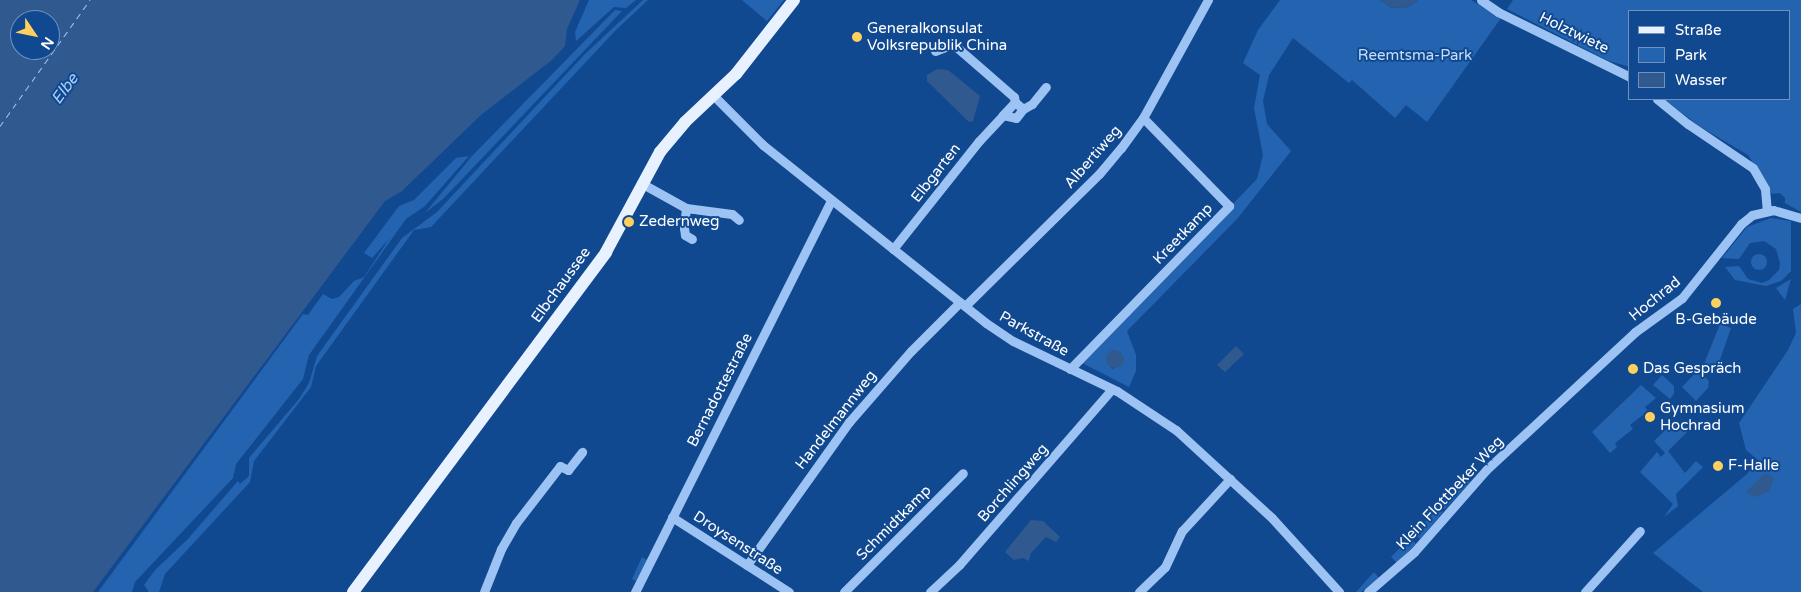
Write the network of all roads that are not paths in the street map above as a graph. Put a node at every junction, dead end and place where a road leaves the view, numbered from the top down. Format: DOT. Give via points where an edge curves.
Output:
graph roads {
  1 [pos="794,0"];
  2 [pos="1208,0"];
  3 [pos="1481,0"];
  4 [pos="935,50"];
  5 [pos="1628,76"];
  6 [pos="1046,87"];
  7 [pos="714,96"];
  8 [pos="1658,100"];
  9 [pos="1015,102"];
  10 [pos="1023,109"];
  11 [pos="1003,115"];
  12 [pos="1143,118"];
  13 [pos="641,183"];
  14 [pos="832,200"];
  15 [pos="686,208"];
  16 [pos="1767,211"];
  17 [pos="1801,218"];
  18 [pos="738,220"];
  19 [pos="692,239"];
  20 [pos="893,250"];
  21 [pos="962,304"];
  22 [pos="1070,369"];
  23 [pos="1112,389"];
  24 [pos="1551,411"];
  25 [pos="582,452"];
  26 [pos="962,473"];
  27 [pos="1230,479"];
  28 [pos="672,517"];
  29 [pos="1640,531"];
  30 [pos="747,565"];
  31 [pos="353,592"];
  32 [pos="484,592"];
  33 [pos="635,592"];
  34 [pos="789,592"];
  35 [pos="844,592"];
  36 [pos="930,592"];
  37 [pos="1139,592"];
  38 [pos="1339,592"];
  39 [pos="1368,592"];
  40 [pos="1585,592"];
  1 -- 7 [label="main road, Elbchaussee" via="736,74"];
  2 -- 12 [label="street, Albertiweg"];
  3 -- 5 [label="street, Holztwiete" via="1498,12"];
  4 -- 9 [label="street" via="952,44 1014,97"];
  6 -- 10 [label="street" via="1032,104"];
  7 -- 13 [label="main road, Elbchaussee" via="671,138"];
  7 -- 14 [label="street, Parkstraße" via="751,135"];
  8 -- 16 [label="street" via="1753,168 1765,189"];
  9 -- 10 [label="street"];
  9 -- 11 [label="street, Elbgarten"];
  10 -- 11 [label="street" via="1016,118"];
  11 -- 20 [label="street, Elbgarten" via="945,182"];
  12 -- 21 [label="street, Albertiweg" via="1099,174"];
  12 -- 22 [label="street, Kreetkamp" via="1229,206"];
  13 -- 15 [label="street"];
  13 -- 31 [label="main road, Elbchaussee" via="606,252"];
  14 -- 20 [label="street, Parkstraße"];
  14 -- 28 [label="street, Bernadottestraße"];
  15 -- 18 [label="street" via="732,214"];
  15 -- 19 [label="street" via="685,235"];
  16 -- 17 [label="street" via="1781,211"];
  16 -- 24 [label="street, Hochrad" via="1741,224 1682,298 1635,332"];
  20 -- 21 [label="street, Parkstraße"];
  21 -- 22 [label="street, Parkstraße" via="1013,341"];
  21 -- 30 [label="street, Handelmannweg" via="849,422"];
  22 -- 23 [label="street, Parkstraße"];
  23 -- 27 [label="street, Parkstraße" via="1169,424"];
  23 -- 36 [label="street, Borchlingweg" via="959,565"];
  24 -- 39 [label="street, Klein Flottbeker Weg" via="1486,470 1405,561"];
  25 -- 32 [label="street" via="568,470 560,466 516,523 500,550"];
  26 -- 35 [label="street, Schmidtkamp"];
  27 -- 37 [label="street" via="1182,531 1165,567"];
  27 -- 38 [label="street, Parkstraße" via="1272,518"];
  28 -- 30 [label="street, Droysenstraße"];
  28 -- 33 [label="street, Bernadottestraße"];
  29 -- 40 [label="street"];
  30 -- 34 [label="street, Droysenstraße"];
}
